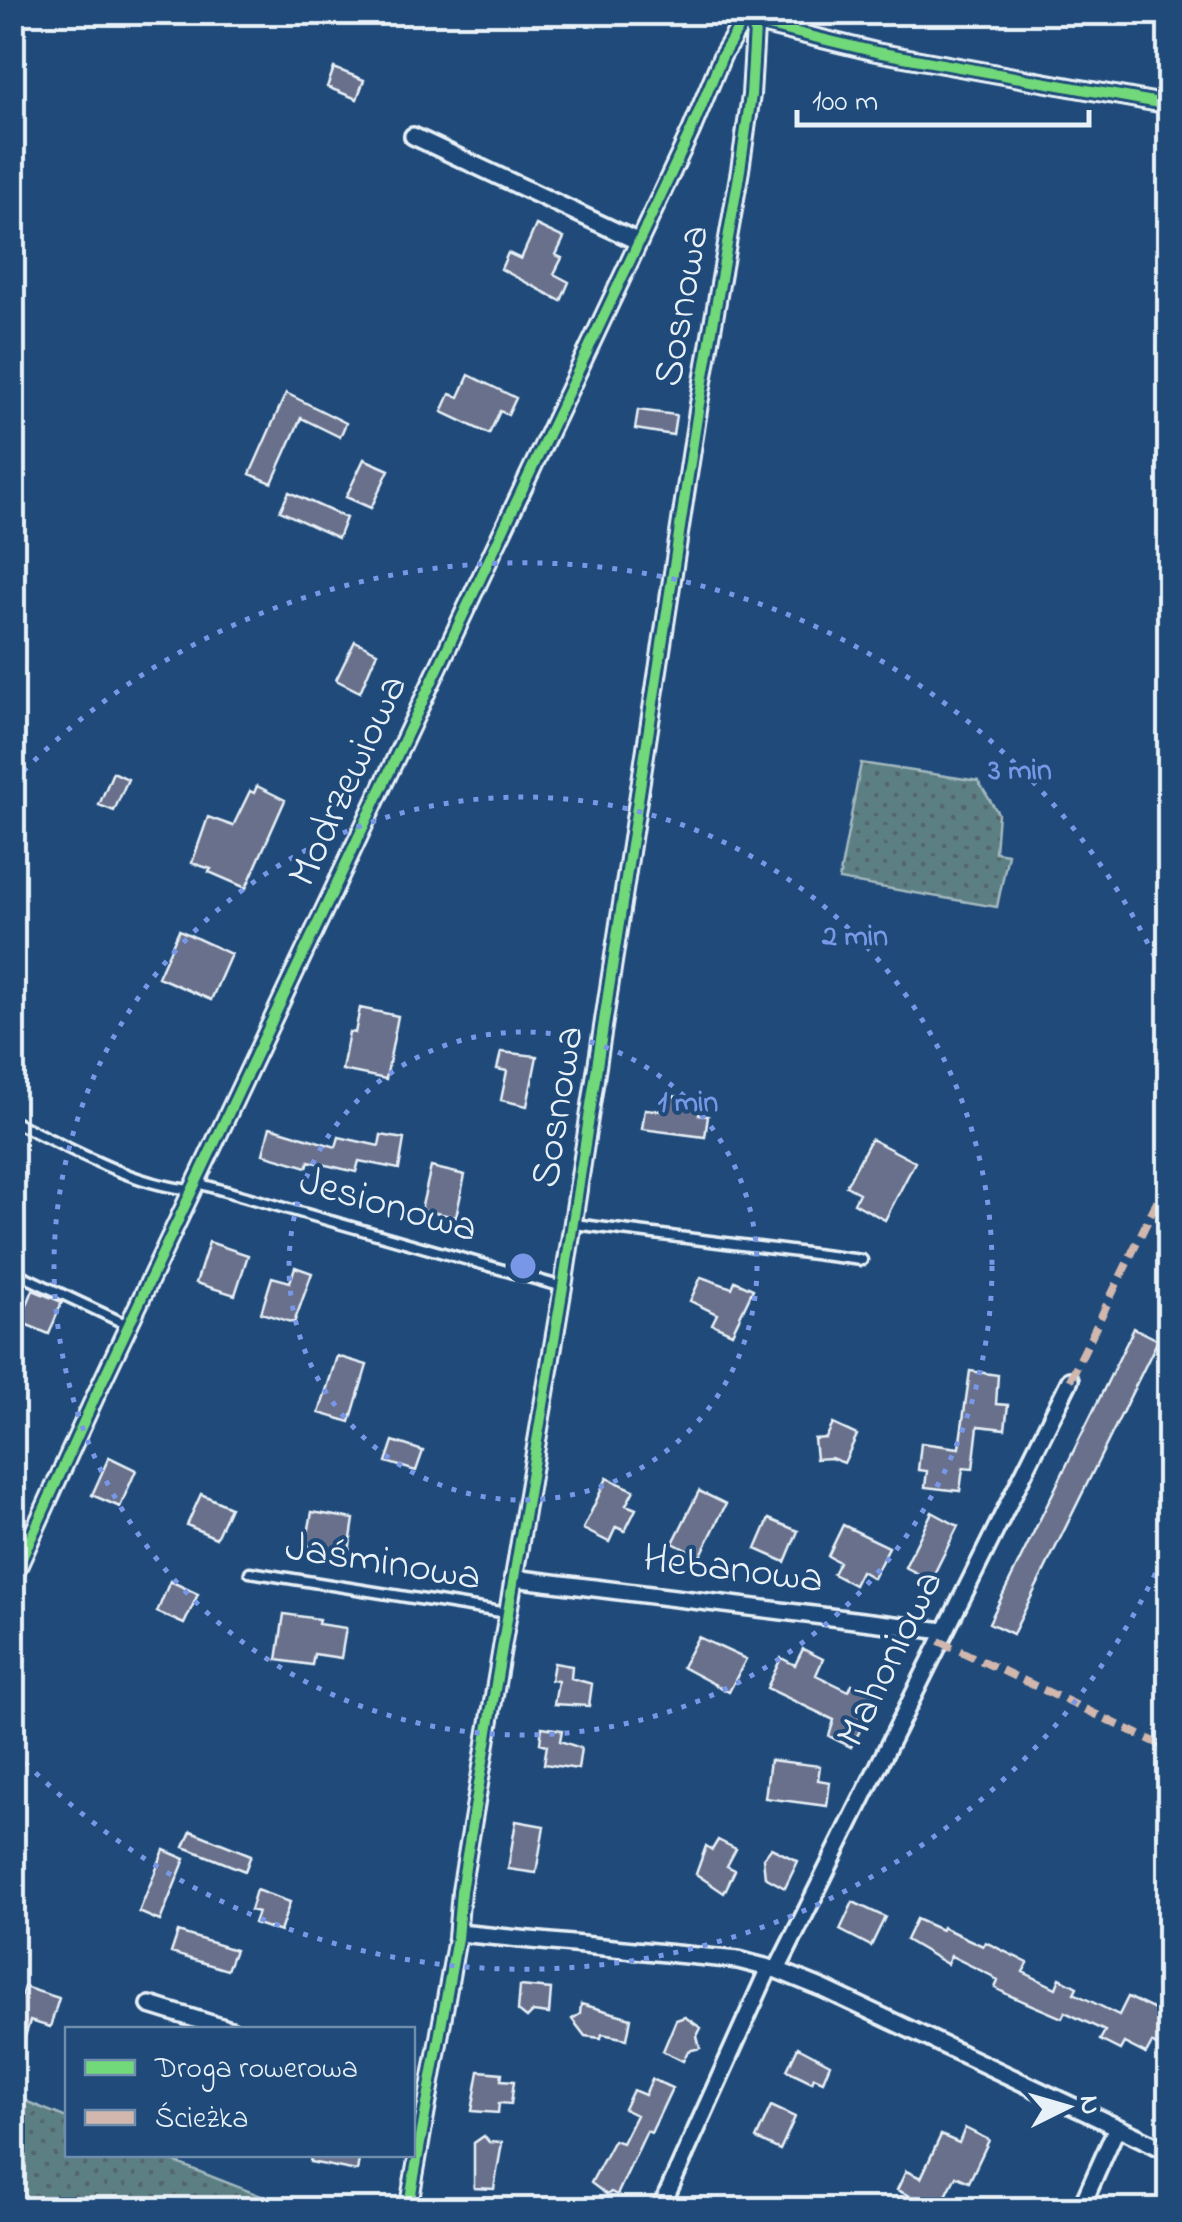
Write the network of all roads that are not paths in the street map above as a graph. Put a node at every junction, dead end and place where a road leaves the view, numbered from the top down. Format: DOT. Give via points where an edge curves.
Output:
graph roads {
  1 [pos="756,18"];
  2 [pos="1170,105"];
  3 [pos="413,136"];
  4 [pos="639,242"];
  5 [pos="12,1121"];
  6 [pos="195,1186"];
  7 [pos="573,1224"];
  8 [pos="862,1260"];
  9 [pos="19,1274"];
  10 [pos="563,1286"];
  11 [pos="130,1326"];
  12 [pos="1070,1380"];
  13 [pos="250,1572"];
  14 [pos="513,1578"];
  15 [pos="12,1580"];
  16 [pos="507,1613"];
  17 [pos="944,1630"];
  18 [pos="458,1932"];
  19 [pos="773,1969"];
  20 [pos="150,2005"];
  21 [pos="221,2027"];
  22 [pos="415,2085"];
  23 [pos="430,2090"];
  24 [pos="1117,2127"];
  25 [pos="1170,2152"];
  26 [pos="408,2210"];
  27 [pos="660,2210"];
  28 [pos="1080,2210"];
  1 -- 2 [label="street" via="876,52"];
  1 -- 4 [label="street, Modrzewiowa" via="741,24 722,56"];
  1 -- 7 [label="street, Sosnowa" via="740,170"];
  3 -- 4 [label="street"];
  4 -- 6 [label="street, Modrzewiowa"];
  5 -- 6 [label="lane, Jesionowa" via="167,1188"];
  6 -- 10 [label="lane, Jesionowa"];
  6 -- 11 [label="street, Modrzewiowa"];
  7 -- 8 [label="lane"];
  7 -- 10 [label="street, Sosnowa"];
  9 -- 11 [label="lane"];
  10 -- 14 [label="street, Sosnowa"];
  11 -- 15 [label="street, Modrzewiowa"];
  12 -- 17 [label="street, Mahoniowa"];
  13 -- 16 [label="lane, Jaśminowa"];
  14 -- 16 [label="street, Sosnowa"];
  14 -- 17 [label="street, Hebanowa"];
  16 -- 18 [label="street, Sosnowa"];
  17 -- 19 [label="street, Mahoniowa"];
  18 -- 19 [label="street"];
  18 -- 23 [label="street, Sosnowa"];
  19 -- 24 [label="street"];
  19 -- 27 [label="street, Mahoniowa"];
  20 -- 21 [label="street"];
  22 -- 23 [label="street"];
  23 -- 26 [label="street, Sosnowa"];
  24 -- 25 [label="street"];
  24 -- 28 [label="street"];
}
